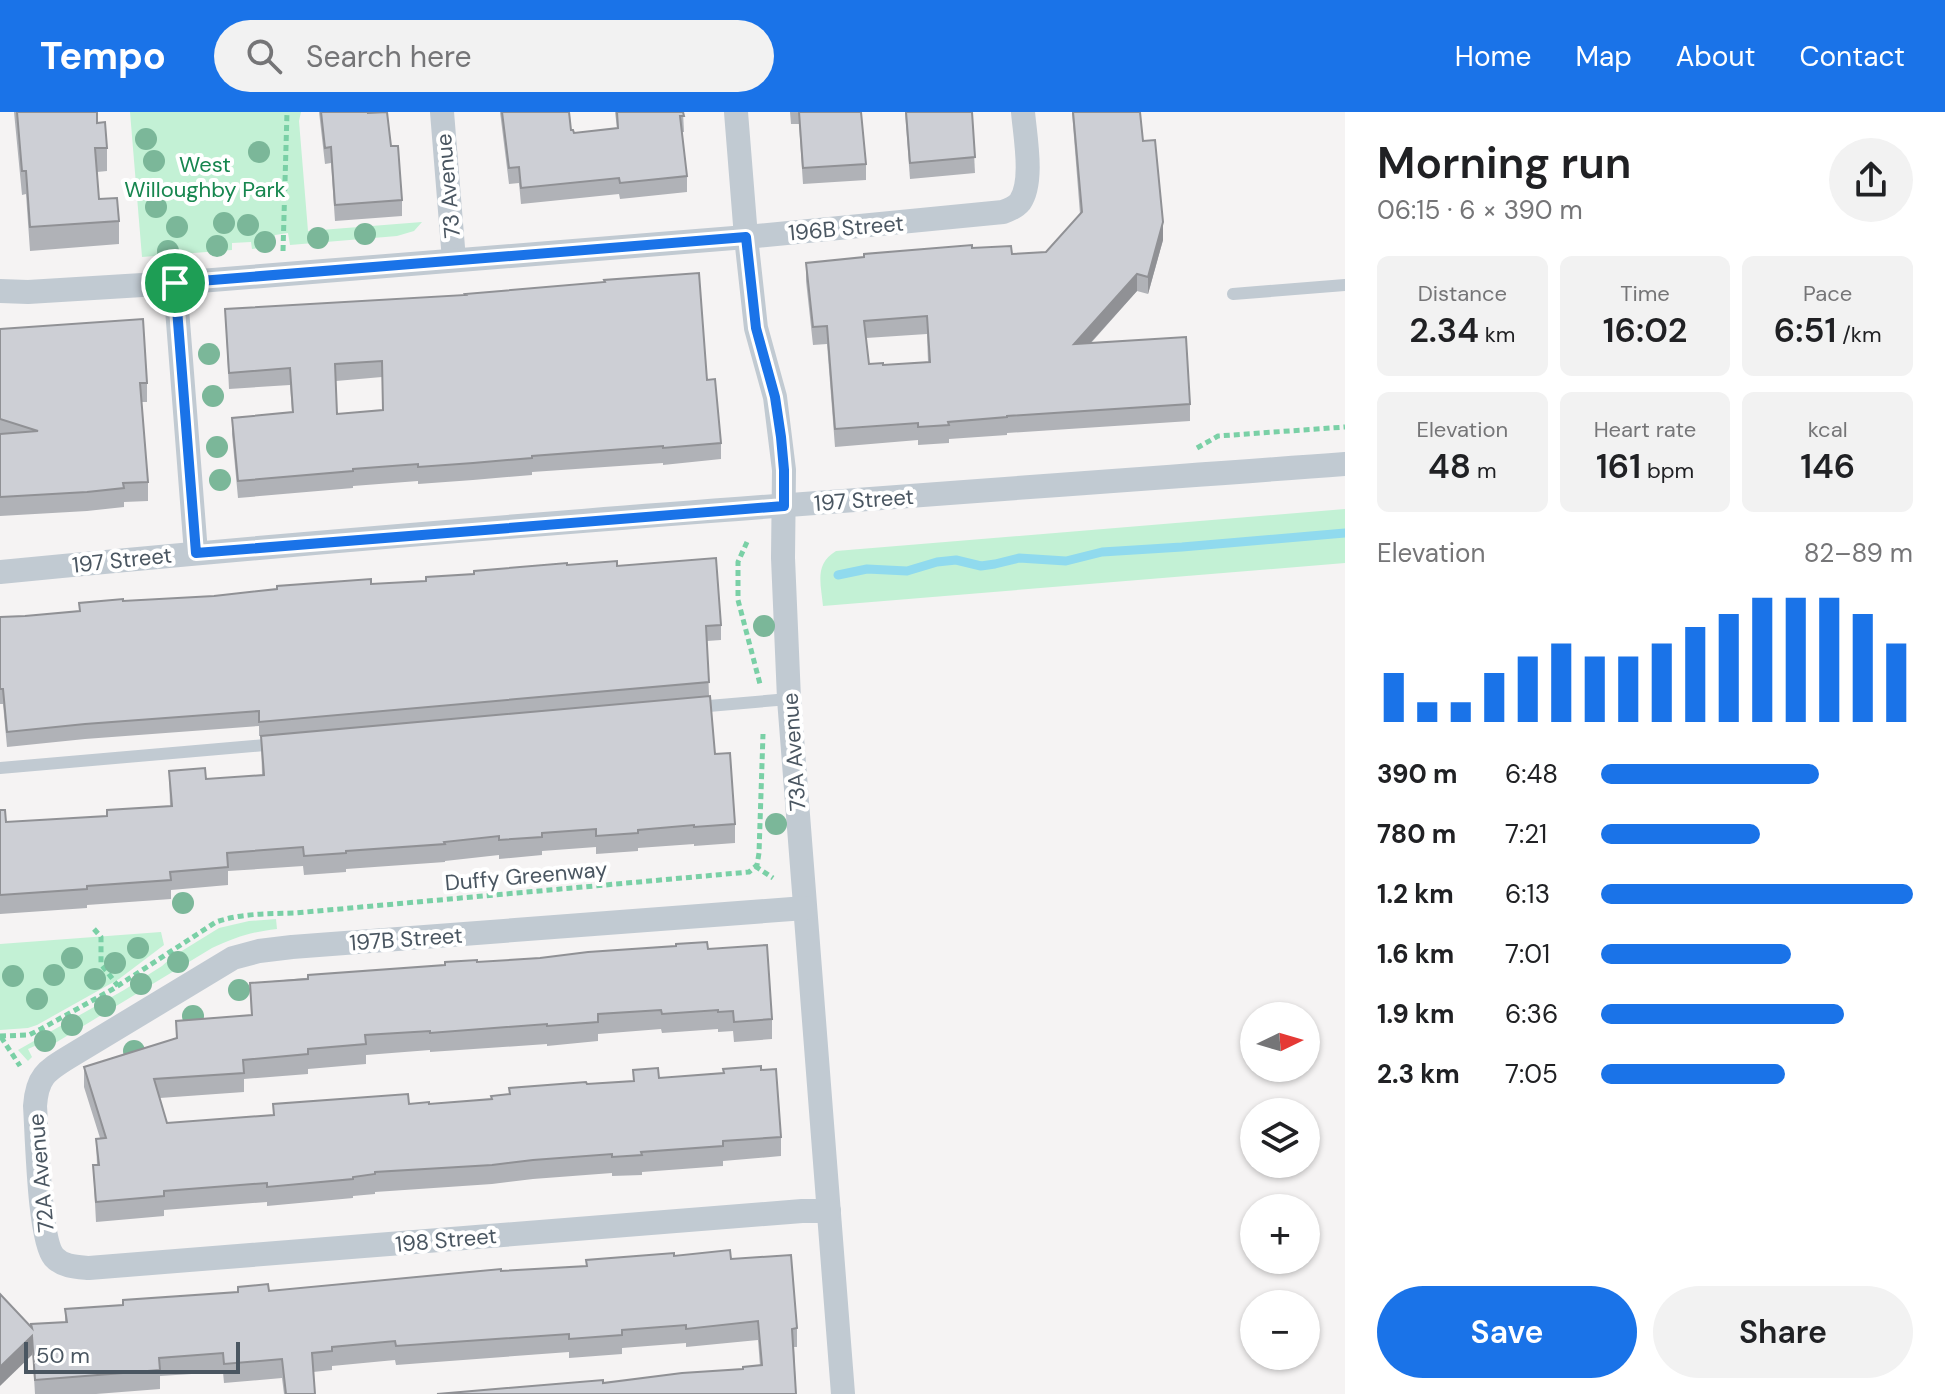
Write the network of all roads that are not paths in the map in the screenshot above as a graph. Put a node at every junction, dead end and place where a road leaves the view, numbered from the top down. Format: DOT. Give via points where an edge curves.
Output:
graph roads {
  1 [pos="442,112"];
  2 [pos="736,112"];
  3 [pos="1023,112"];
  4 [pos="746,237"];
  5 [pos="454,260"];
  6 [pos="175,283"];
  7 [pos="1345,285"];
  8 [pos="0,291"];
  9 [pos="1233,294"];
  10 [pos="1345,464"];
  11 [pos="784,506"];
  12 [pos="196,553"];
  13 [pos="0,572"];
  14 [pos="789,699"];
  15 [pos="682,708"];
  16 [pos="286,743"];
  17 [pos="0,768"];
  18 [pos="805,908"];
  19 [pos="30,1072"];
  20 [pos="829,1211"];
  21 [pos="63,1264"];
  22 [pos="843,1394"];
  1 -- 5 [label="street, 73 Avenue"];
  2 -- 4 [label="street, 73A Avenue"];
  3 -- 4 [label="street, 196B Street" via="1027,176 1025,191 1013,208"];
  4 -- 5 [label="street, 196B Street"];
  4 -- 11 [label="street, 73A Avenue" via="756,328 781,437"];
  5 -- 6 [label="street, 196B Street"];
  6 -- 8 [label="street, 196B Street"];
  6 -- 12 [label="street"];
  7 -- 9 [label="lane"];
  10 -- 11 [label="street, 197 Street"];
  11 -- 12 [label="street, 197 Street"];
  11 -- 14 [label="street, 73A Avenue"];
  12 -- 13 [label="street, 197 Street"];
  14 -- 15 [label="lane"];
  14 -- 18 [label="street, 73A Avenue"];
  16 -- 17 [label="lane"];
  18 -- 19 [label="street, 197B Street" via="243,954 52,1067"];
  18 -- 20 [label="street, 73A Avenue"];
  19 -- 21 [label="street, 72A Avenue" via="36,1090 44,1227 50,1251"];
  20 -- 21 [label="street, 198 Street" via="107,1267"];
  20 -- 22 [label="street, 73A Avenue"];
}
